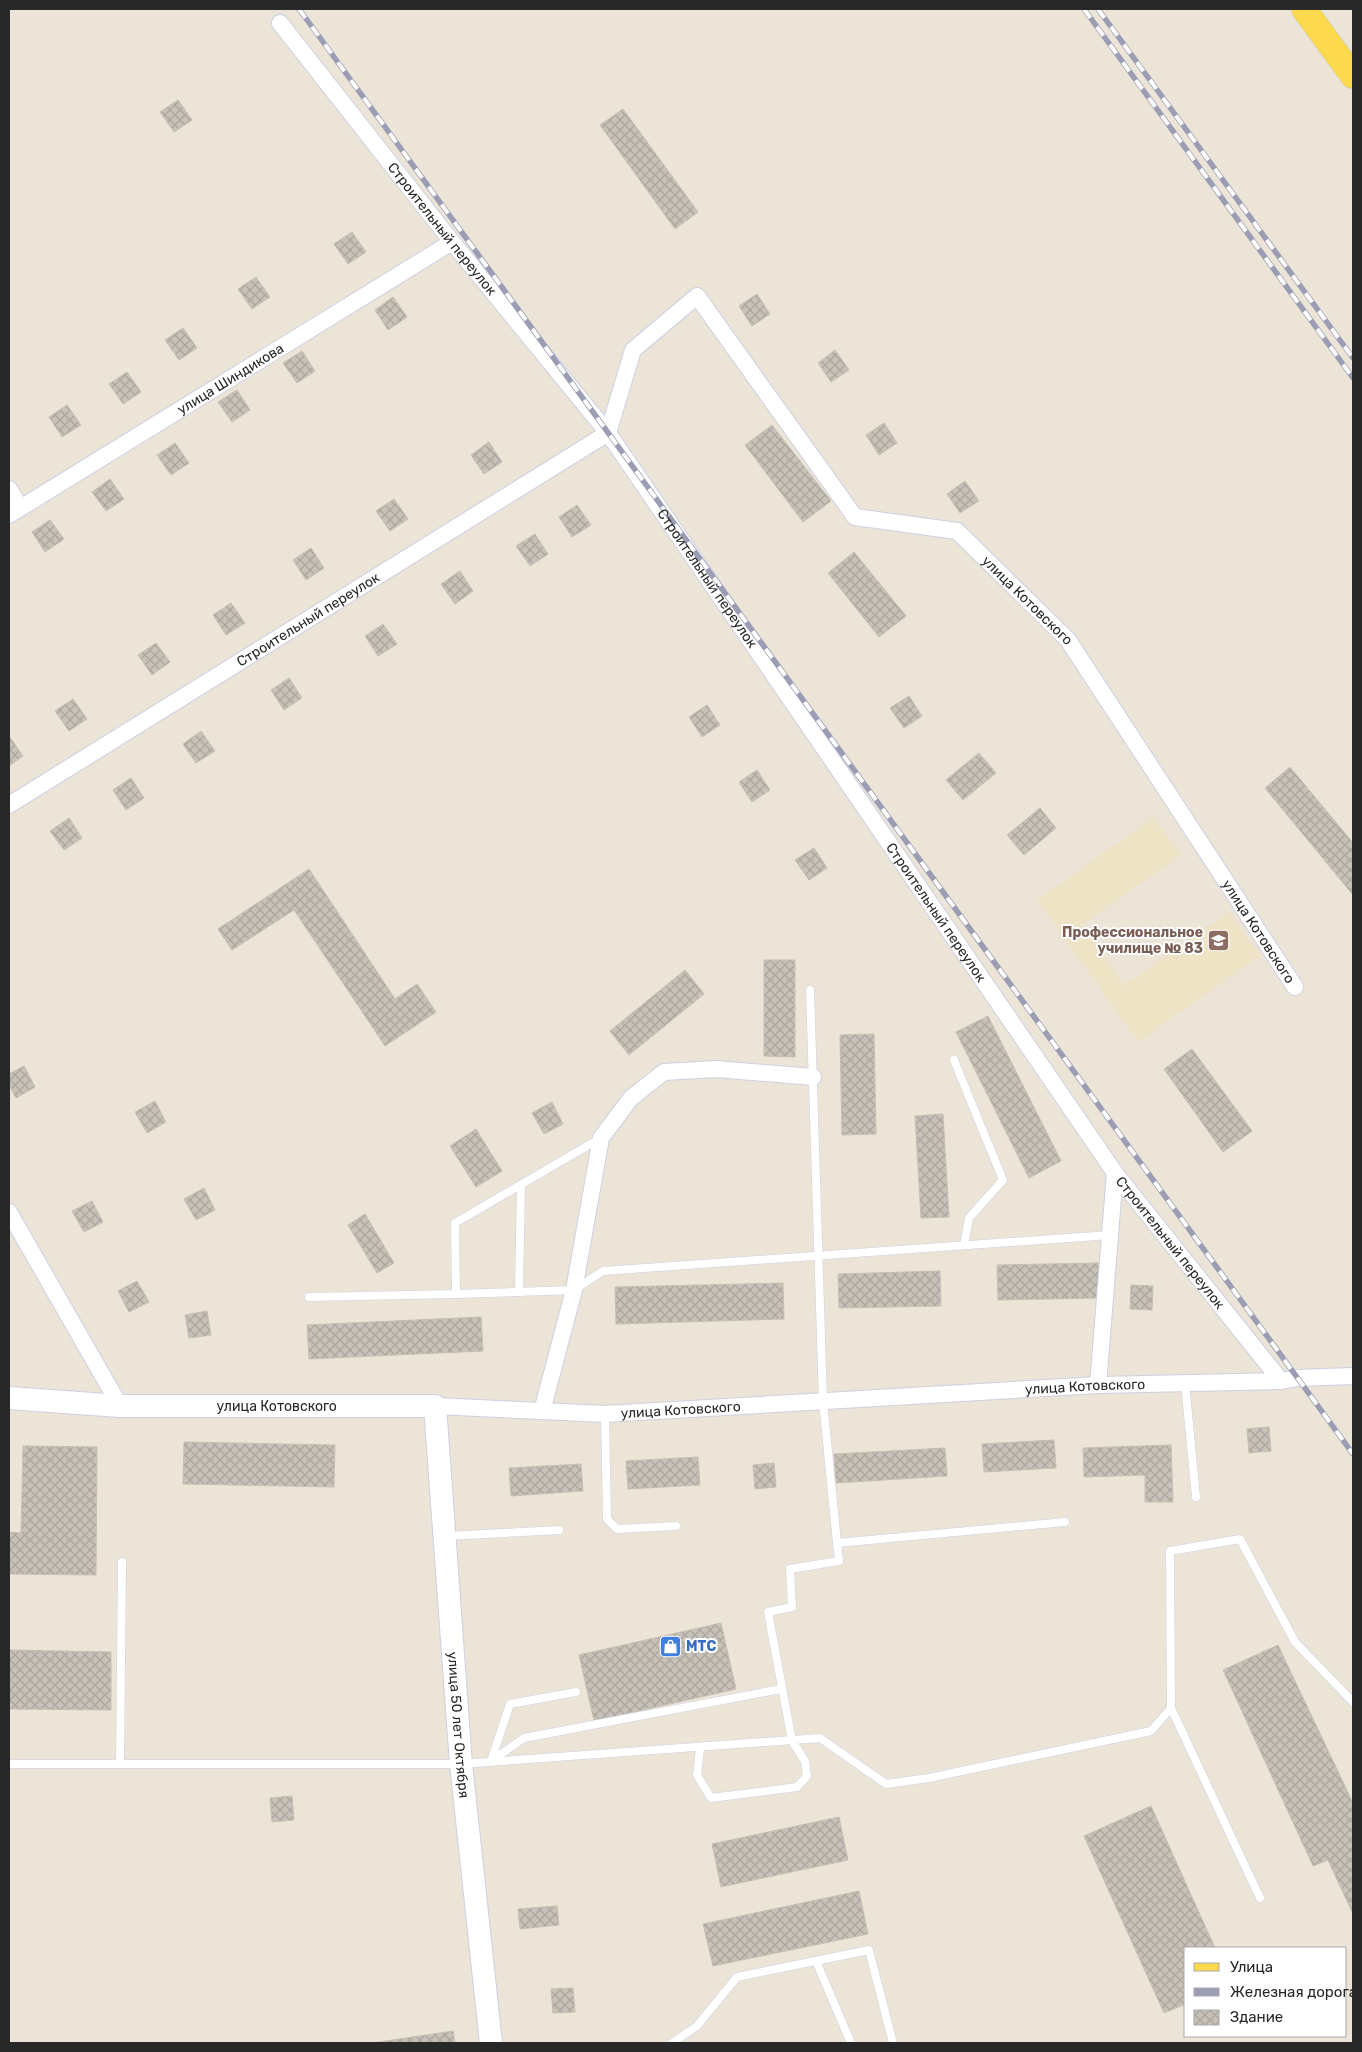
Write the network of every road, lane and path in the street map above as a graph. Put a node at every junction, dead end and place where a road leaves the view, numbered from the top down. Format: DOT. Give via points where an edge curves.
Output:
graph roads {
  1 [pos="1304,9"];
  2 [pos="280,23"];
  3 [pos="1353,76"];
  4 [pos="452,242"];
  5 [pos="608,432"];
  6 [pos="9,489"];
  7 [pos="15,511"];
  8 [pos="9,805"];
  9 [pos="1295,987"];
  10 [pos="810,990"];
  11 [pos="954,1060"];
  12 [pos="813,1077"];
  13 [pos="601,1138"];
  14 [pos="1115,1173"];
  15 [pos="521,1185"];
  16 [pos="9,1212"];
  17 [pos="1110,1235"];
  18 [pos="964,1245"];
  19 [pos="818,1256"];
  20 [pos="574,1290"];
  21 [pos="519,1292"];
  22 [pos="456,1294"];
  23 [pos="309,1297"];
  24 [pos="1353,1376"];
  25 [pos="1281,1381"];
  26 [pos="1185,1383"];
  27 [pos="1098,1384"];
  28 [pos="9,1398"];
  29 [pos="823,1401"];
  30 [pos="120,1406"];
  31 [pos="435,1406"];
  32 [pos="542,1411"];
  33 [pos="605,1414"];
  34 [pos="1196,1498"];
  35 [pos="1065,1522"];
  36 [pos="676,1526"];
  37 [pos="559,1530"];
  38 [pos="445,1536"];
  39 [pos="837,1543"];
  40 [pos="122,1562"];
  41 [pos="781,1688"];
  42 [pos="576,1692"];
  43 [pos="1353,1702"];
  44 [pos="1171,1708"];
  45 [pos="792,1741"];
  46 [pos="700,1748"];
  47 [pos="491,1762"];
  48 [pos="9,1764"];
  49 [pos="120,1764"];
  50 [pos="461,1764"];
  51 [pos="1260,1898"];
  52 [pos="816,1961"];
  53 [pos="491,2043"];
  54 [pos="672,2043"];
  55 [pos="851,2043"];
  56 [pos="893,2043"];
  1 -- 3 [label="main road"];
  2 -- 4 [label="street, Строительный переулок"];
  4 -- 5 [label="street, Строительный переулок"];
  4 -- 7 [label="street, улица Шиндикова"];
  5 -- 8 [label="street, Строительный переулок"];
  5 -- 9 [label="street, улица Котовского" via="633,350 697,296 856,517 957,531 1068,640"];
  5 -- 14 [label="street, Строительный переулок"];
  6 -- 7 [label="street"];
  10 -- 12 [label="lane"];
  11 -- 18 [label="lane" via="1003,1180 969,1218"];
  12 -- 13 [label="street" via="716,1069 664,1072 631,1098"];
  12 -- 19 [label="lane"];
  13 -- 15 [label="lane"];
  13 -- 20 [label="street"];
  14 -- 17 [label="street"];
  14 -- 25 [label="street, Строительный переулок"];
  15 -- 21 [label="lane"];
  15 -- 22 [label="lane" via="455,1223"];
  16 -- 30 [label="street"];
  17 -- 18 [label="lane"];
  17 -- 27 [label="street"];
  18 -- 19 [label="lane"];
  19 -- 20 [label="lane" via="603,1272"];
  19 -- 29 [label="lane"];
  20 -- 21 [label="lane"];
  20 -- 32 [label="street"];
  21 -- 22 [label="lane"];
  22 -- 23 [label="lane"];
  24 -- 25 [label="street, улица Котовского"];
  25 -- 26 [label="street, улица Котовского"];
  26 -- 27 [label="street, улица Котовского"];
  26 -- 34 [label="lane"];
  27 -- 29 [label="street, улица Котовского"];
  28 -- 30 [label="main road, улица Котовского"];
  29 -- 33 [label="street, улица Котовского"];
  29 -- 39 [label="lane"];
  30 -- 31 [label="main road, улица Котовского"];
  31 -- 32 [label="street, улица Котовского"];
  31 -- 38 [label="main road, улица 50 лет Октября"];
  32 -- 33 [label="street, улица Котовского"];
  33 -- 36 [label="lane" via="608,1519 617,1529"];
  35 -- 39 [label="lane"];
  37 -- 38 [label="lane"];
  38 -- 50 [label="main road, улица 50 лет Октября"];
  39 -- 41 [label="lane" via="839,1561 790,1569 792,1607 768,1612"];
  40 -- 49 [label="lane"];
  41 -- 45 [label="lane"];
  41 -- 47 [label="lane" via="524,1738"];
  42 -- 47 [label="lane" via="510,1704"];
  43 -- 44 [label="lane" via="1295,1642 1240,1539 1170,1551"];
  44 -- 45 [label="lane" via="1151,1731 929,1778 886,1784 820,1738"];
  44 -- 51 [label="lane"];
  45 -- 46 [label="lane"];
  45 -- 46 [label="lane" via="805,1761 807,1776 796,1787 711,1798 697,1774"];
  46 -- 47 [label="lane"];
  47 -- 50 [label="lane"];
  48 -- 49 [label="lane"];
  49 -- 50 [label="lane"];
  50 -- 53 [label="main road, улица 50 лет Октября"];
  52 -- 54 [label="lane" via="736,1977 697,2026"];
  52 -- 55 [label="lane"];
  52 -- 56 [label="lane" via="869,1950"];
}
